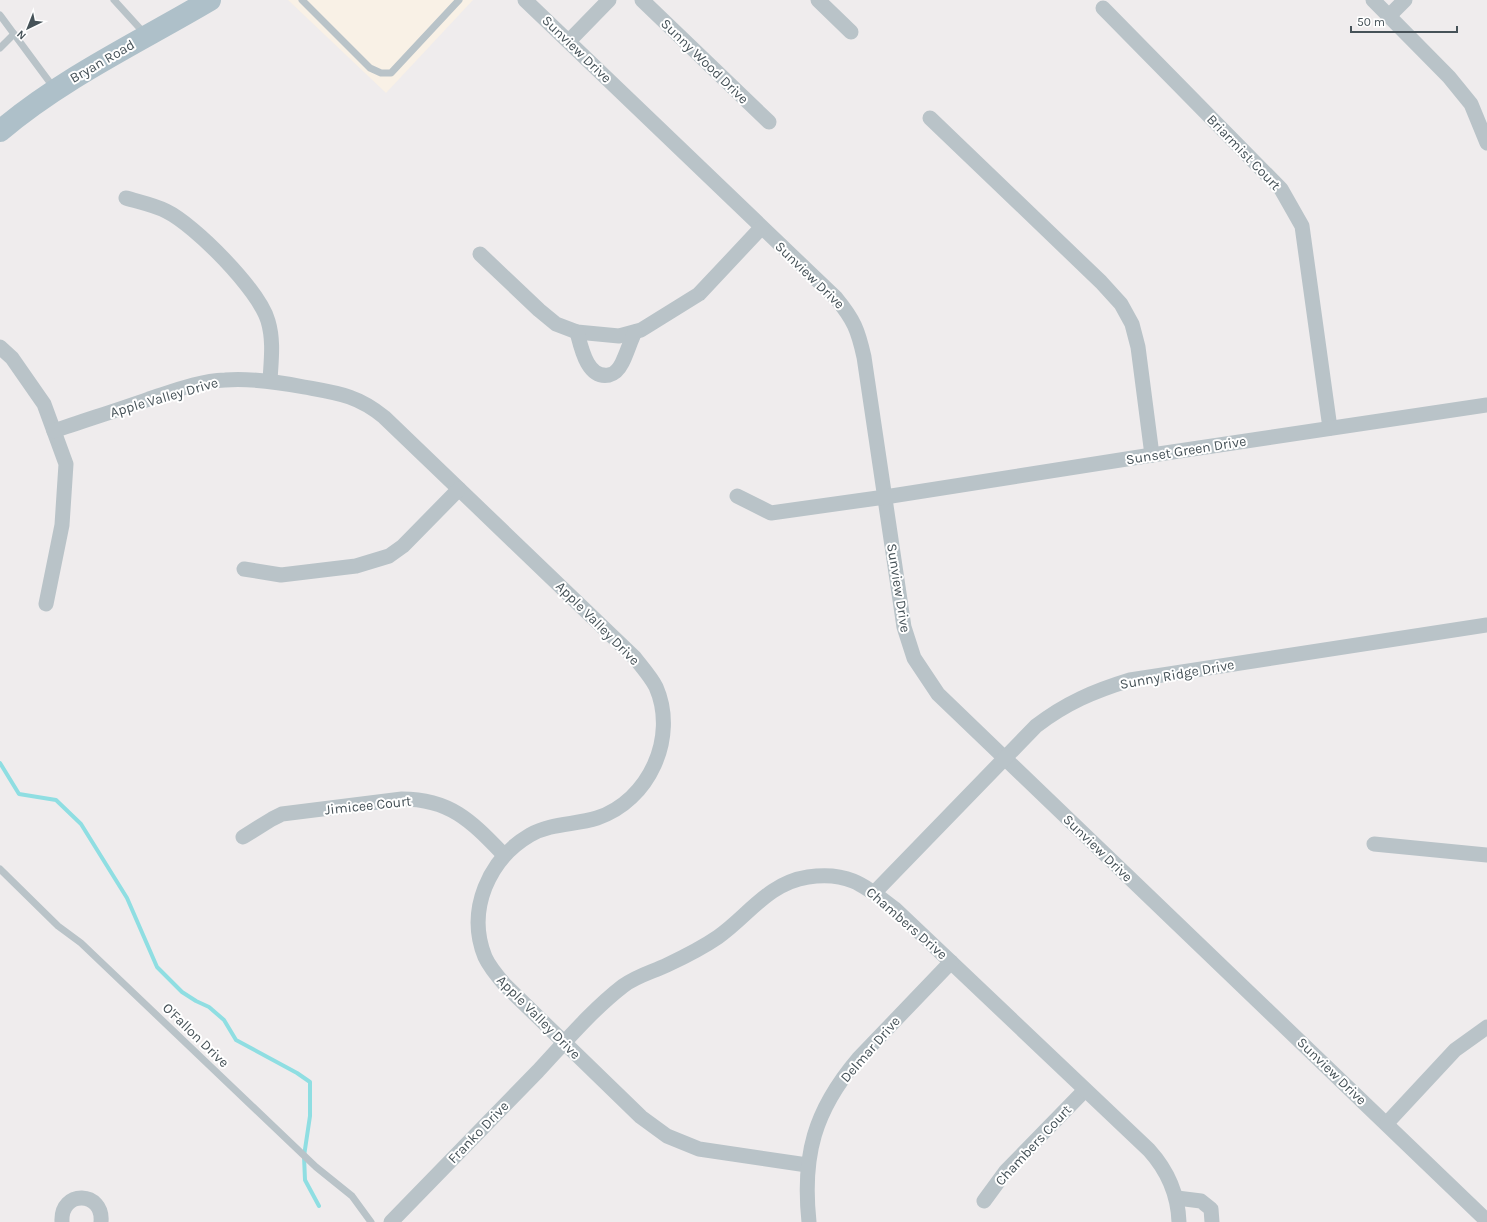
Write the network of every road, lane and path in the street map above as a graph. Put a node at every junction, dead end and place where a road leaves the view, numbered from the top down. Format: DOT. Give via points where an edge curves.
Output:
graph roads {
  1 [pos="114,0"];
  2 [pos="210,0"];
  3 [pos="302,0"];
  4 [pos="459,0"];
  5 [pos="525,0"];
  6 [pos="609,0"];
  7 [pos="642,0"];
  8 [pos="818,0"];
  9 [pos="1373,0"];
  10 [pos="1405,0"];
  11 [pos="1103,8"];
  12 [pos="0,15"];
  13 [pos="1389,16"];
  14 [pos="851,32"];
  15 [pos="14,34"];
  16 [pos="147,36"];
  17 [pos="569,41"];
  18 [pos="0,48"];
  19 [pos="56,89"];
  20 [pos="930,118"];
  21 [pos="769,122"];
  22 [pos="0,131"];
  23 [pos="1487,143"];
  24 [pos="126,198"];
  25 [pos="761,228"];
  26 [pos="480,254"];
  27 [pos="577,332"];
  28 [pos="635,332"];
  29 [pos="0,347"];
  30 [pos="270,381"];
  31 [pos="1487,406"];
  32 [pos="1330,428"];
  33 [pos="54,430"];
  34 [pos="1152,455"];
  35 [pos="459,489"];
  36 [pos="737,496"];
  37 [pos="885,497"];
  38 [pos="244,569"];
  39 [pos="46,604"];
  40 [pos="1487,625"];
  41 [pos="1004,758"];
  42 [pos="243,837"];
  43 [pos="1374,844"];
  44 [pos="504,855"];
  45 [pos="1487,855"];
  46 [pos="0,869"];
  47 [pos="874,893"];
  48 [pos="952,962"];
  49 [pos="1487,1027"];
  50 [pos="565,1042"];
  51 [pos="1085,1090"];
  52 [pos="1387,1124"];
  53 [pos="807,1165"];
  54 [pos="1177,1198"];
  55 [pos="984,1201"];
  56 [pos="62,1222"];
  57 [pos="101,1222"];
  58 [pos="372,1222"];
  59 [pos="391,1222"];
  60 [pos="809,1222"];
  61 [pos="1179,1222"];
  62 [pos="1212,1222"];
  63 [pos="1487,1222"];
  1 -- 16 [label="lane"];
  2 -- 16 [label="main road, Bryan Road"];
  3 -- 4 [label="lane" via="370,68 381,73 391,73"];
  5 -- 17 [label="street, Sunview Drive"];
  6 -- 17 [label="street"];
  7 -- 21 [label="street, Sunny Wood Drive"];
  8 -- 14 [label="street"];
  9 -- 13 [label="street"];
  10 -- 13 [label="street"];
  11 -- 32 [label="street, Briarmist Court" via="1281,189 1302,226"];
  12 -- 15 [label="lane"];
  13 -- 23 [label="street" via="1449,77 1471,104"];
  15 -- 18 [label="lane"];
  15 -- 19 [label="lane"];
  16 -- 19 [label="main road, Bryan Road"];
  17 -- 25 [label="street, Sunview Drive"];
  19 -- 22 [label="main road, Bryan Road"];
  20 -- 34 [label="street" via="1121,304 1132,324 1138,347"];
  24 -- 30 [label="street" via="165,210 186,224 232,266 258,298 268,319 272,341"];
  25 -- 28 [label="street" via="699,294"];
  25 -- 37 [label="street, Sunview Drive" via="836,298 852,317 864,357"];
  26 -- 27 [label="street" via="556,324"];
  27 -- 28 [label="street" via="619,336"];
  27 -- 28 [label="street" via="588,364 597,374 603,376 613,374 622,364"];
  29 -- 33 [label="street" via="12,358 44,404"];
  30 -- 33 [label="street, Apple Valley Drive" via="246,379 196,384"];
  30 -- 35 [label="street, Apple Valley Drive" via="332,392 362,402 384,417"];
  31 -- 32 [label="street, Sunset Green Drive"];
  32 -- 34 [label="street, Sunset Green Drive"];
  33 -- 39 [label="street" via="66,464 62,525"];
  34 -- 37 [label="street, Sunset Green Drive"];
  35 -- 38 [label="street" via="389,556 356,566 280,575"];
  35 -- 44 [label="street, Apple Valley Drive" via="635,658 656,687 660,701 663,727 656,761 643,785 630,799 598,818 544,828 531,834"];
  36 -- 37 [label="street, Sunset Green Drive" via="771,513"];
  37 -- 41 [label="street, Sunview Drive" via="904,627 914,658 938,694"];
  40 -- 41 [label="street, Sunny Ridge Drive" via="1130,680 1096,690 1053,713"];
  41 -- 47 [label="street, Sunny Ridge Drive"];
  41 -- 52 [label="street, Sunview Drive"];
  42 -- 44 [label="street, Jimicee Court" via="282,814 420,799 438,803 457,812"];
  43 -- 45 [label="street"];
  44 -- 50 [label="street, Apple Valley Drive" via="487,880 481,897 481,943 493,971"];
  46 -- 58 [label="lane, O'Fallon Drive" via="316,1167 352,1196"];
  47 -- 48 [label="street, Chambers Drive" via="900,913"];
  47 -- 50 [label="street, Chambers Drive" via="861,883 826,875 807,877 775,888 735,924 697,951 640,976 611,995"];
  48 -- 51 [label="street, Chambers Drive"];
  48 -- 53 [label="street, Delmar Drive" via="846,1074 818,1123"];
  49 -- 52 [label="street" via="1455,1050"];
  50 -- 53 [label="street, Apple Valley Drive" via="641,1117 667,1136 699,1149"];
  50 -- 59 [label="street, Franko Drive"];
  51 -- 54 [label="street, Chambers Drive" via="1159,1161"];
  51 -- 55 [label="street, Chambers Court" via="1006,1172"];
  52 -- 63 [label="street, Sunview Drive"];
  53 -- 60 [label="street, Delmar Drive"];
  54 -- 61 [label="street, Chambers Drive"];
  54 -- 62 [label="street" via="1201,1201 1211,1210"];
  56 -- 57 [label="street" via="67,1204 78,1198 85,1198 96,1205 100,1210"];
}
